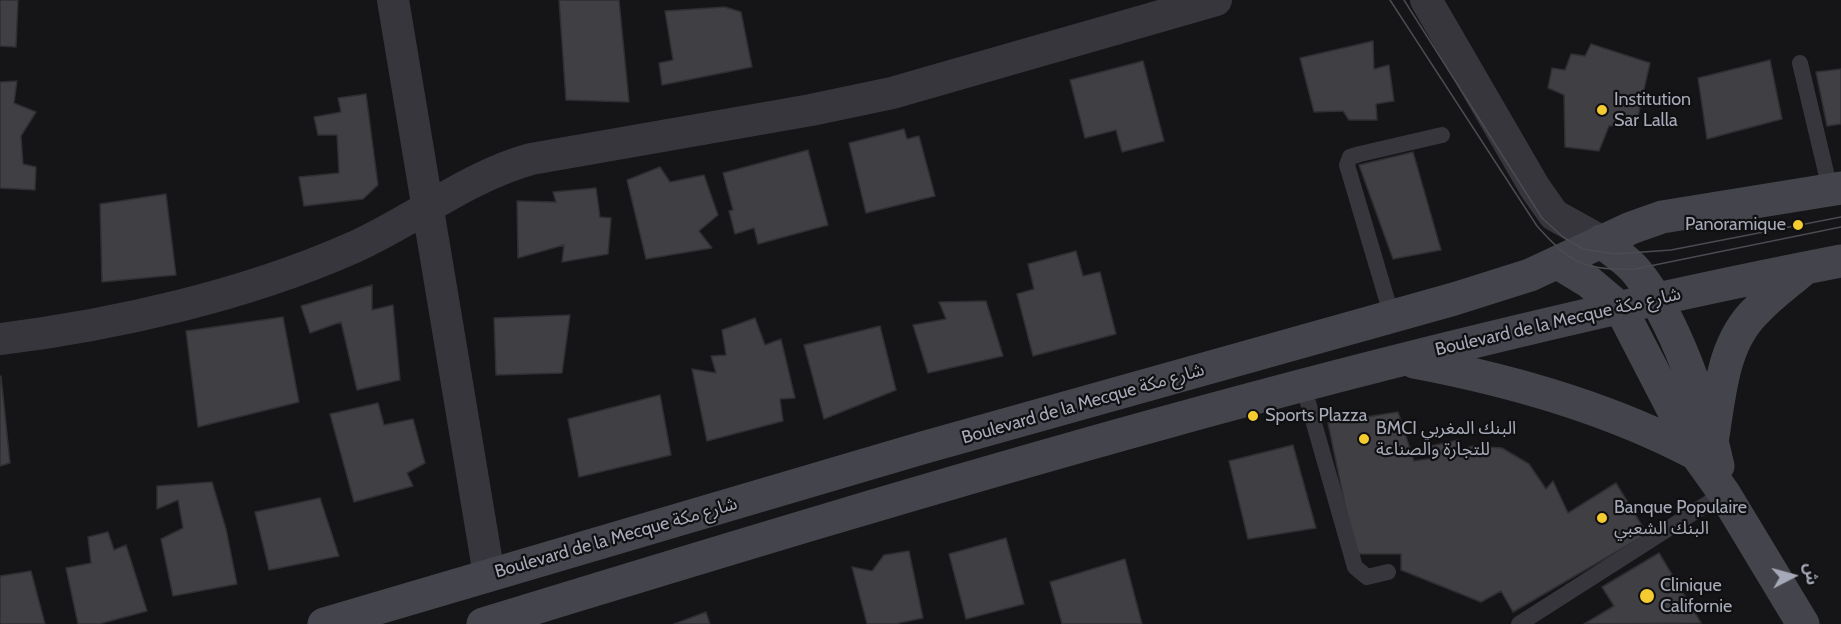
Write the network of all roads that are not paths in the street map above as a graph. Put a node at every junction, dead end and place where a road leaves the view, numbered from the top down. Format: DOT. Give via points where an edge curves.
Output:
graph roads {
  1 [pos="393,0"];
  2 [pos="1216,0"];
  3 [pos="1426,0"];
  4 [pos="1800,63"];
  5 [pos="1442,135"];
  6 [pos="1835,189"];
  7 [pos="427,208"];
  8 [pos="1601,241"];
  9 [pos="1841,261"];
  10 [pos="1558,263"];
  11 [pos="1806,268"];
  12 [pos="1656,299"];
  13 [pos="1621,309"];
  14 [pos="1392,317"];
  15 [pos="0,339"];
  16 [pos="1401,359"];
  17 [pos="1303,385"];
  18 [pos="1704,447"];
  19 [pos="1724,493"];
  20 [pos="1388,572"];
  21 [pos="489,575"];
  22 [pos="324,624"];
  23 [pos="483,624"];
  24 [pos="1519,624"];
  25 [pos="1803,624"];
  1 -- 7 [label="street"];
  2 -- 7 [label="street" via="892,93 504,166"];
  3 -- 8 [label="street" via="1554,215"];
  4 -- 6 [label="lane"];
  5 -- 14 [label="lane" via="1350,157 1347,165"];
  6 -- 8 [label="main road, Boulevard de la Mecque شارع مكة" via="1662,218"];
  7 -- 15 [label="street" via="352,248 235,289 110,322"];
  7 -- 21 [label="street"];
  8 -- 10 [label="main road, Boulevard de la Mecque شارع مكة"];
  8 -- 12 [label="main road" via="1635,269"];
  9 -- 11 [label="main road, Boulevard de la Mecque شارع مكة"];
  10 -- 13 [label="main road"];
  10 -- 14 [label="main road, Boulevard de la Mecque شارع مكة" via="1502,285"];
  11 -- 12 [label="main road, Boulevard de la Mecque شارع مكة"];
  11 -- 18 [label="main road" via="1755,311 1740,331 1723,374"];
  12 -- 13 [label="main road, Boulevard de la Mecque شارع مكة"];
  12 -- 18 [label="main road" via="1674,336"];
  13 -- 16 [label="main road, Boulevard de la Mecque شارع مكة"];
  13 -- 18 [label="main road"];
  14 -- 21 [label="main road, Boulevard de la Mecque شارع مكة"];
  16 -- 17 [label="main road, Boulevard de la Mecque شارع مكة"];
  16 -- 18 [label="main road" via="1458,370"];
  17 -- 20 [label="lane" via="1355,567 1367,577"];
  17 -- 23 [label="main road, Boulevard de la Mecque شارع مكة" via="896,497"];
  18 -- 19 [label="main road"];
  19 -- 24 [label="lane"];
  19 -- 25 [label="main road"];
  21 -- 22 [label="main road, Boulevard de la Mecque شارع مكة"];
}
